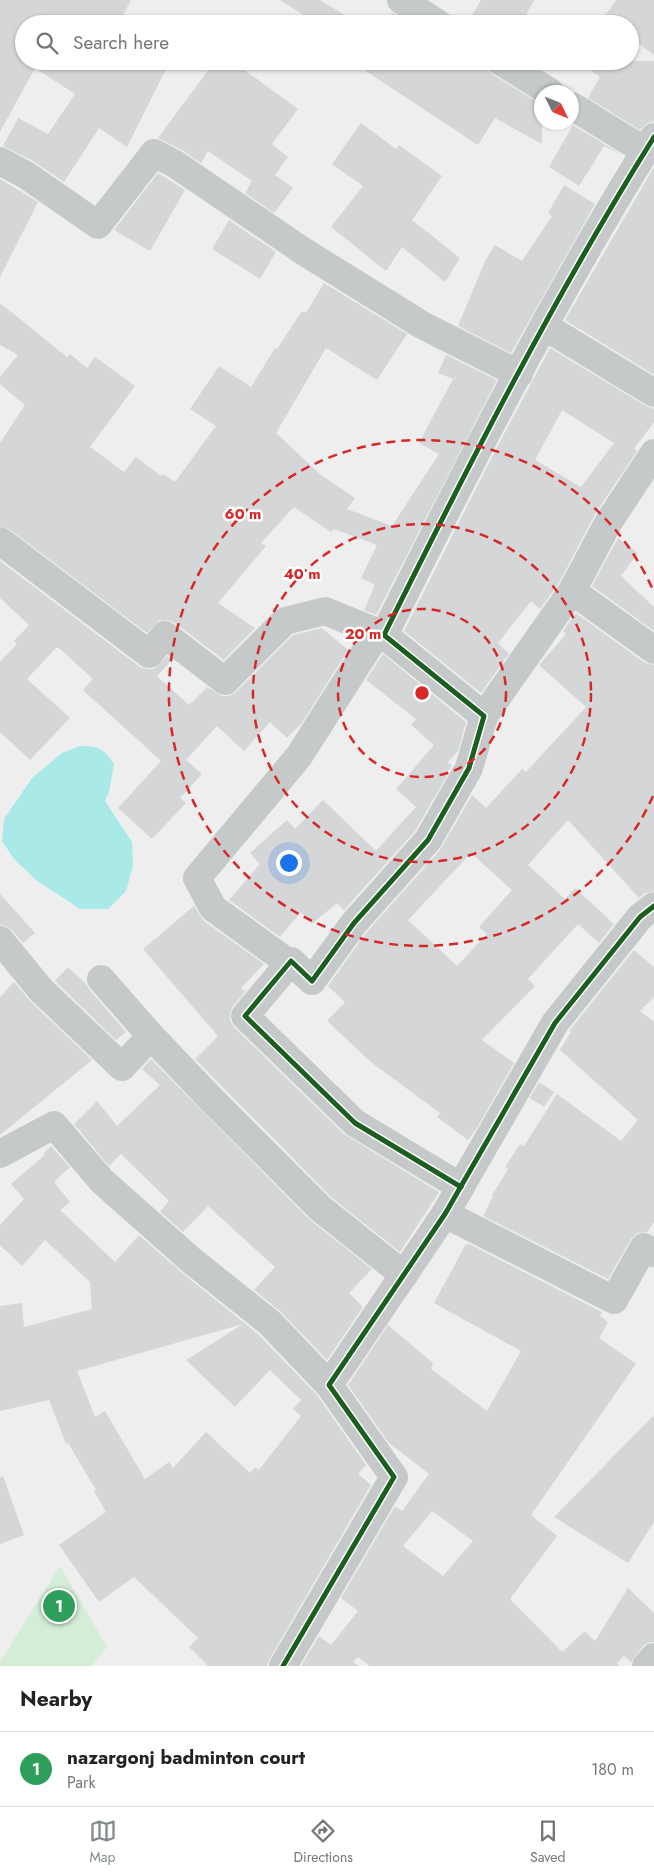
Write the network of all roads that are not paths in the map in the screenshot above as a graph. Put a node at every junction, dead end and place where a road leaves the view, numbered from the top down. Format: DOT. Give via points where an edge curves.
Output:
graph roads {
  1 [pos="401,0"];
  2 [pos="425,15"];
  3 [pos="515,70"];
  4 [pos="539,85"];
  5 [pos="579,109"];
  6 [pos="650,144"];
  7 [pos="0,161"];
  8 [pos="544,326"];
  9 [pos="519,374"];
  10 [pos="654,393"];
  11 [pos="654,453"];
  12 [pos="0,541"];
  13 [pos="572,591"];
  14 [pos="381,633"];
  15 [pos="654,650"];
  16 [pos="484,716"];
  17 [pos="654,906"];
  18 [pos="0,940"];
  19 [pos="289,963"];
  20 [pos="9,969"];
  21 [pos="101,979"];
  22 [pos="151,1036"];
  23 [pos="0,1154"];
  24 [pos="461,1187"];
  25 [pos="445,1214"];
  26 [pos="654,1253"];
  27 [pos="404,1275"];
  28 [pos="328,1385"];
  29 [pos="654,1657"];
  30 [pos="283,1666"];
  31 [pos="646,1666"];
  1 -- 2 [label="street"];
  3 -- 4 [label="street"];
  5 -- 6 [label="street"];
  6 -- 8 [label="street"];
  7 -- 9 [label="street" via="26,175 98,226 154,153 422,325"];
  8 -- 9 [label="street"];
  8 -- 10 [label="street"];
  9 -- 14 [label="street"];
  11 -- 13 [label="street" via="608,523"];
  12 -- 14 [label="street" via="149,654 165,634 225,681 285,621 325,612"];
  13 -- 15 [label="street"];
  13 -- 16 [label="street"];
  14 -- 16 [label="street"];
  14 -- 19 [label="street" via="299,756 197,878 213,908"];
  16 -- 19 [label="street" via="469,768 428,840 354,923 312,981 291,961"];
  17 -- 24 [label="street" via="640,917 555,1023"];
  18 -- 20 [label="street"];
  19 -- 24 [label="street" via="245,1016 355,1123"];
  20 -- 22 [label="street" via="41,990 122,1067"];
  21 -- 22 [label="street"];
  22 -- 27 [label="street" via="321,1209"];
  23 -- 28 [label="street" via="54,1125 102,1181 191,1260 270,1323"];
  24 -- 25 [label="street"];
  25 -- 26 [label="street" via="614,1300 644,1247"];
  25 -- 27 [label="street"];
  27 -- 28 [label="street"];
  28 -- 30 [label="street" via="394,1477"];
  29 -- 31 [label="street"];
}
